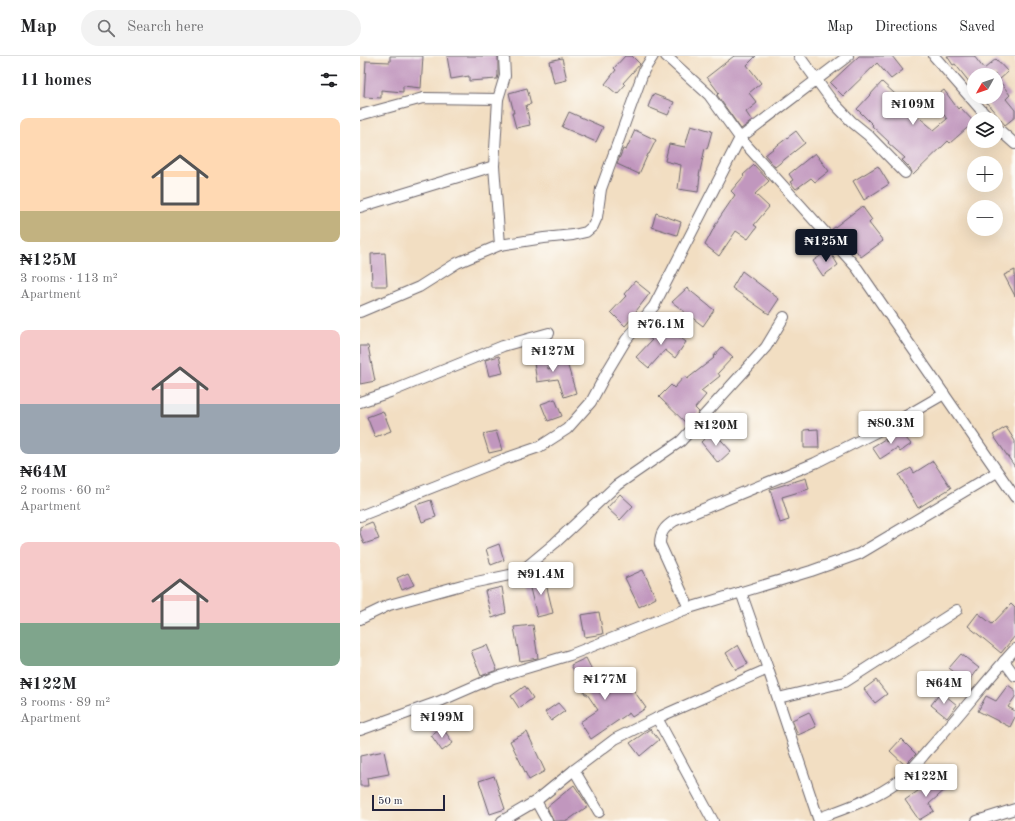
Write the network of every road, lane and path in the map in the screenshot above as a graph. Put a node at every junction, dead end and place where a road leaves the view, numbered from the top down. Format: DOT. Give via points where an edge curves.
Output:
graph roads {
  1 [pos="504,56"];
  2 [pos="653,56"];
  3 [pos="666,56"];
  4 [pos="799,56"];
  5 [pos="848,56"];
  6 [pos="934,56"];
  7 [pos="817,80"];
  8 [pos="498,99"];
  9 [pos="983,112"];
  10 [pos="360,115"];
  11 [pos="1003,133"];
  12 [pos="740,138"];
  13 [pos="1015,144"];
  14 [pos="494,166"];
  15 [pos="905,173"];
  16 [pos="360,207"];
  17 [pos="500,245"];
  18 [pos="360,312"];
  19 [pos="784,317"];
  20 [pos="549,333"];
  21 [pos="944,394"];
  22 [pos="360,402"];
  23 [pos="997,472"];
  24 [pos="1015,497"];
  25 [pos="360,516"];
  26 [pos="740,592"];
  27 [pos="689,608"];
  28 [pos="957,610"];
  29 [pos="360,619"];
  30 [pos="1015,649"];
  31 [pos="1004,661"];
  32 [pos="768,669"];
  33 [pos="1015,676"];
  34 [pos="778,698"];
  35 [pos="657,718"];
  36 [pos="360,730"];
  37 [pos="574,770"];
  38 [pos="536,801"];
  39 [pos="1015,809"];
  40 [pos="599,812"];
  41 [pos="819,820"];
  42 [pos="502,821"];
  43 [pos="546,821"];
  44 [pos="713,821"];
  45 [pos="978,821"];
  1 -- 8 [label="street" via="504,76"];
  2 -- 17 [label="street" via="644,70 601,189 598,217 593,226 586,232 573,235"];
  3 -- 12 [label="street" via="709,95"];
  4 -- 7 [label="street"];
  5 -- 7 [label="street"];
  6 -- 9 [label="street"];
  7 -- 12 [label="street"];
  7 -- 15 [label="street" via="832,101"];
  8 -- 10 [label="street" via="423,98"];
  8 -- 14 [label="street"];
  11 -- 13 [label="street"];
  12 -- 21 [label="street" via="857,268"];
  12 -- 25 [label="street" via="654,306 626,340 591,402 567,429 539,447"];
  14 -- 16 [label="street"];
  14 -- 17 [label="street"];
  17 -- 18 [label="street" via="457,263 419,287"];
  19 -- 29 [label="street" via="766,347 681,441 618,485 519,573 389,605"];
  20 -- 22 [label="street" via="503,346"];
  21 -- 23 [label="street"];
  21 -- 27 [label="street" via="815,463 674,521 664,528 660,544"];
  23 -- 24 [label="street"];
  23 -- 26 [label="street" via="859,554 811,572"];
  26 -- 27 [label="street"];
  26 -- 32 [label="street"];
  27 -- 36 [label="street" via="570,655 493,678 438,702"];
  28 -- 34 [label="street" via="845,682"];
  30 -- 31 [label="street"];
  31 -- 33 [label="street"];
  31 -- 41 [label="street" via="954,722 899,781 875,796"];
  32 -- 34 [label="street"];
  32 -- 35 [label="street"];
  34 -- 41 [label="street"];
  35 -- 37 [label="street" via="615,739"];
  35 -- 44 [label="street"];
  37 -- 38 [label="street"];
  37 -- 40 [label="street"];
  38 -- 42 [label="street"];
  38 -- 43 [label="street"];
  39 -- 45 [label="street"];
}
